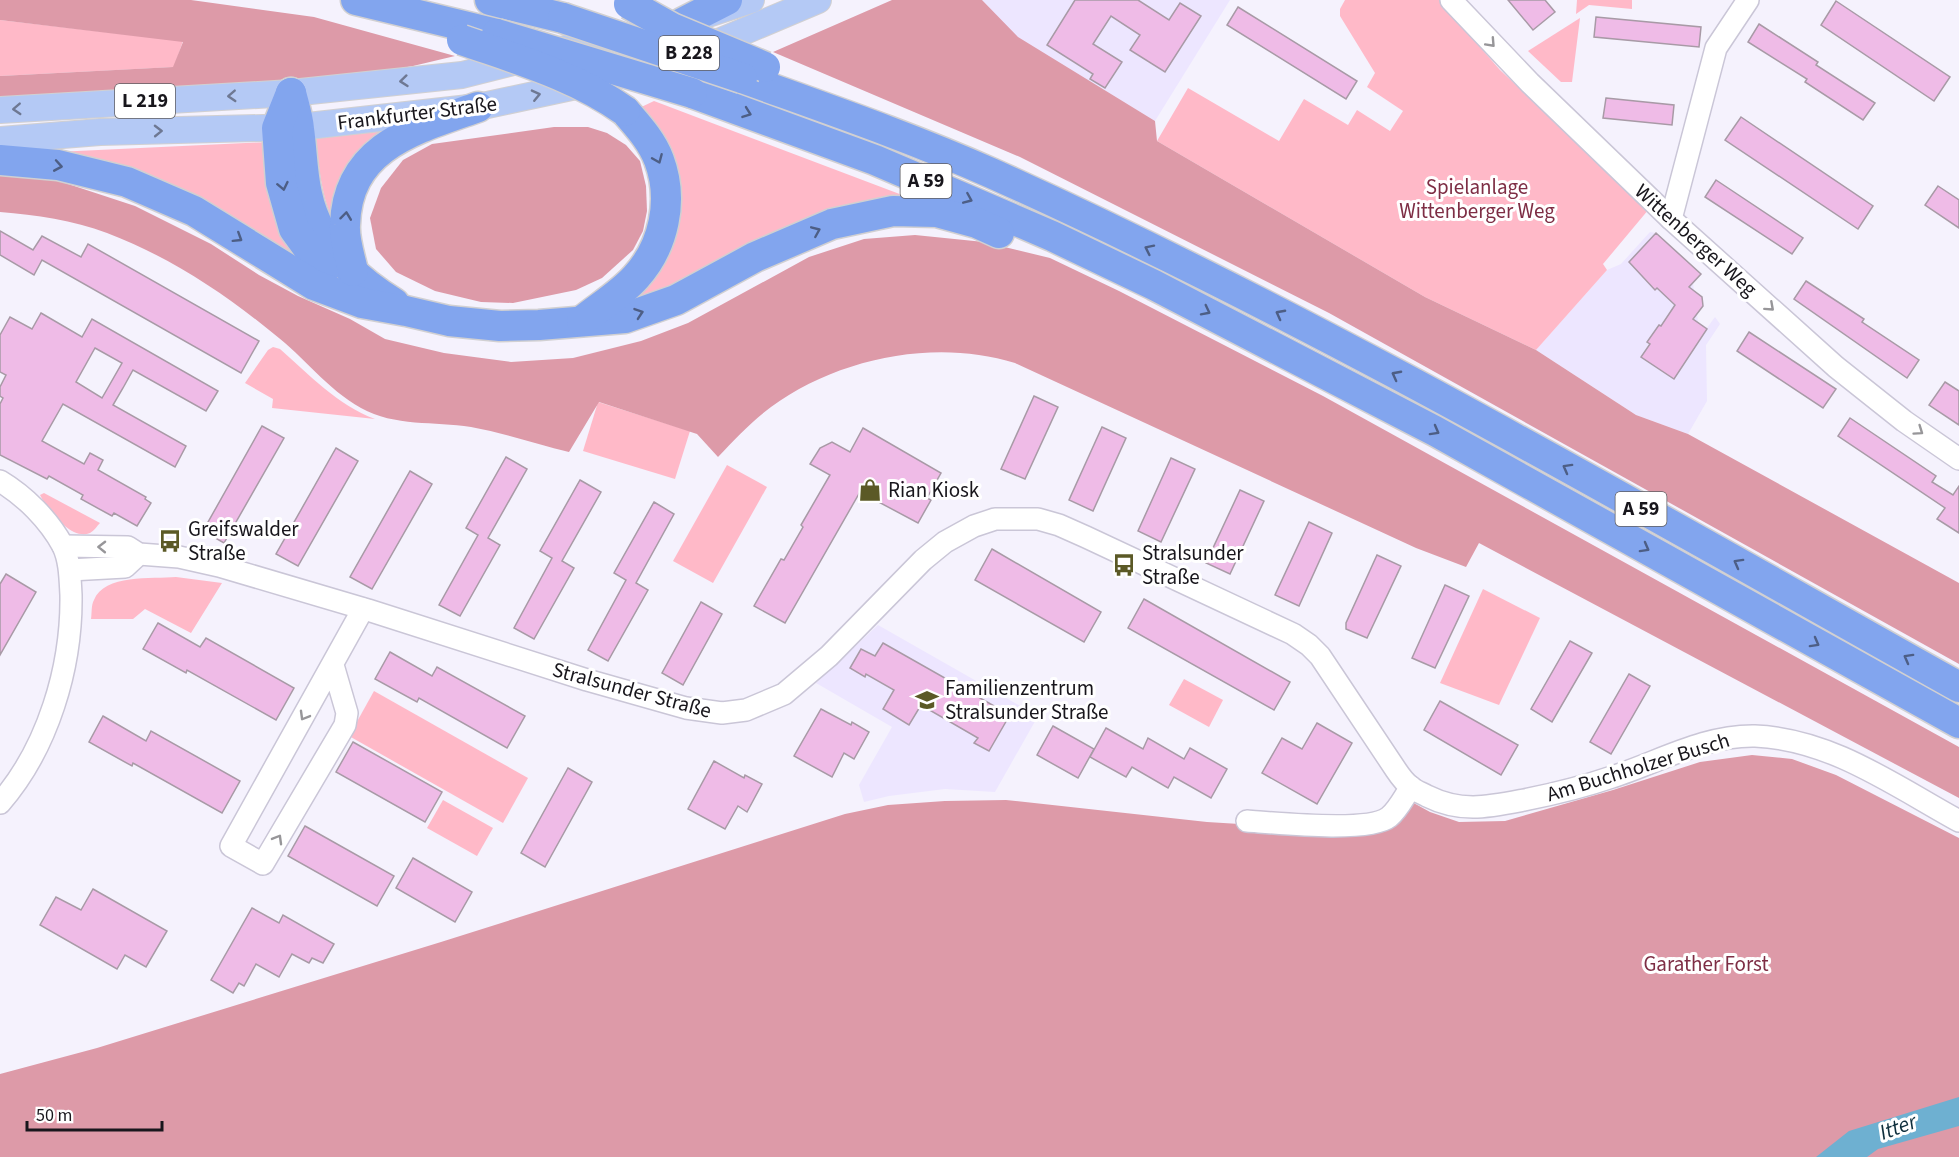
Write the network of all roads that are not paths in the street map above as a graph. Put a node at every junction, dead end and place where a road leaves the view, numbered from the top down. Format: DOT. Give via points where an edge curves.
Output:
graph roads {
  1 [pos="356,0"];
  2 [pos="490,0"];
  3 [pos="727,0"];
  4 [pos="751,0"];
  5 [pos="818,0"];
  6 [pos="1451,0"];
  7 [pos="1748,0"];
  8 [pos="626,2"];
  9 [pos="400,11"];
  10 [pos="682,22"];
  11 [pos="601,39"];
  12 [pos="637,72"];
  13 [pos="754,72"];
  14 [pos="291,93"];
  15 [pos="478,107"];
  16 [pos="0,110"];
  17 [pos="288,128"];
  18 [pos="0,140"];
  19 [pos="0,160"];
  20 [pos="1671,219"];
  21 [pos="354,274"];
  22 [pos="1154,285"];
  23 [pos="362,303"];
  24 [pos="406,311"];
  25 [pos="582,321"];
  26 [pos="1959,459"];
  27 [pos="0,481"];
  28 [pos="63,546"];
  29 [pos="139,554"];
  30 [pos="70,570"];
  31 [pos="363,609"];
  32 [pos="333,665"];
  33 [pos="1959,687"];
  34 [pos="1959,723"];
  35 [pos="1383,751"];
  36 [pos="1411,787"];
  37 [pos="0,803"];
  38 [pos="1247,821"];
  39 [pos="1959,821"];
  1 -- 9 [label="highway, A 59"];
  2 -- 13 [label="highway, bridge"];
  3 -- 10 [label="highway"];
  4 -- 10 [label="main road, Frankfurter Straße / B 228"];
  5 -- 12 [label="main road, Frankfurter Straße / B 228"];
  6 -- 20 [label="street, Wittenberger Weg, one-way" via="1530,83"];
  7 -- 20 [label="street" via="1716,48"];
  8 -- 13 [label="highway, bridge"];
  9 -- 22 [label="highway, A 59, one-way, bridge" via="497,34 692,93 875,160 1053,236"];
  9 -- 25 [label="highway, one-way, bridge" via="416,29 462,40 557,73 596,93 625,111 659,159 668,198 659,240 636,278"];
  10 -- 11 [label="main road, Frankfurter Straße / B 228"];
  11 -- 14 [label="main road, Frankfurter Straße / L 219, one-way" via="462,75"];
  15 -- 12 [label="main road, Frankfurter Straße / L 219, one-way"];
  33 -- 13 [label="highway, A 59, one-way" via="1580,475 1240,292 989,172 888,131 867,108"];
  14 -- 16 [label="main road, Frankfurter Straße / L 219, one-way"];
  14 -- 17 [label="highway"];
  15 -- 17 [label="main road, Frankfurter Straße / L 219"];
  21 -- 15 [label="highway, one-way" via="344,228 352,184 360,172 384,148 411,131"];
  18 -- 17 [label="main road, Frankfurter Straße / L 219, one-way" via="100,132"];
  17 -- 21 [label="highway" via="313,216 324,238"];
  17 -- 23 [label="highway, one-way" via="281,183 294,229 323,269"];
  19 -- 23 [label="highway, one-way" via="58,165 127,182 194,211 314,285"];
  20 -- 26 [label="street, Wittenberger Weg, one-way" via="1836,367"];
  21 -- 24 [label="highway"];
  25 -- 22 [label="highway, one-way" via="625,318 676,300 755,257 832,224 893,211 937,212 977,223 1121,289"];
  22 -- 34 [label="highway, A 59, one-way" via="1445,437"];
  23 -- 24 [label="highway"];
  24 -- 25 [label="highway" via="449,321 500,326"];
  27 -- 28 [label="street" via="33,507"];
  29 -- 28 [label="street, Stralsunder Straße, one-way" via="128,547"];
  28 -- 30 [label="street"];
  29 -- 30 [label="street" via="125,567"];
  29 -- 31 [label="street, Stralsunder Straße" via="219,566"];
  30 -- 37 [label="street" via="71,618 61,681 34,751"];
  31 -- 32 [label="street"];
  31 -- 35 [label="street, Stralsunder Straße" via="686,708 722,713 746,710 784,694 829,656 945,542 994,519 1038,519 1086,537 1293,634 1320,656"];
  32 -- 32 [label="street, one-way" via="231,846 264,864 345,725 347,713"];
  35 -- 36 [label="street, Am Buchholzer Busch"];
  36 -- 38 [label="street" via="1388,819 1377,822 1326,826"];
  36 -- 39 [label="street, Am Buchholzer Busch" via="1451,806 1509,804 1614,777 1675,752 1728,738 1758,736 1808,745 1839,757"];
}
